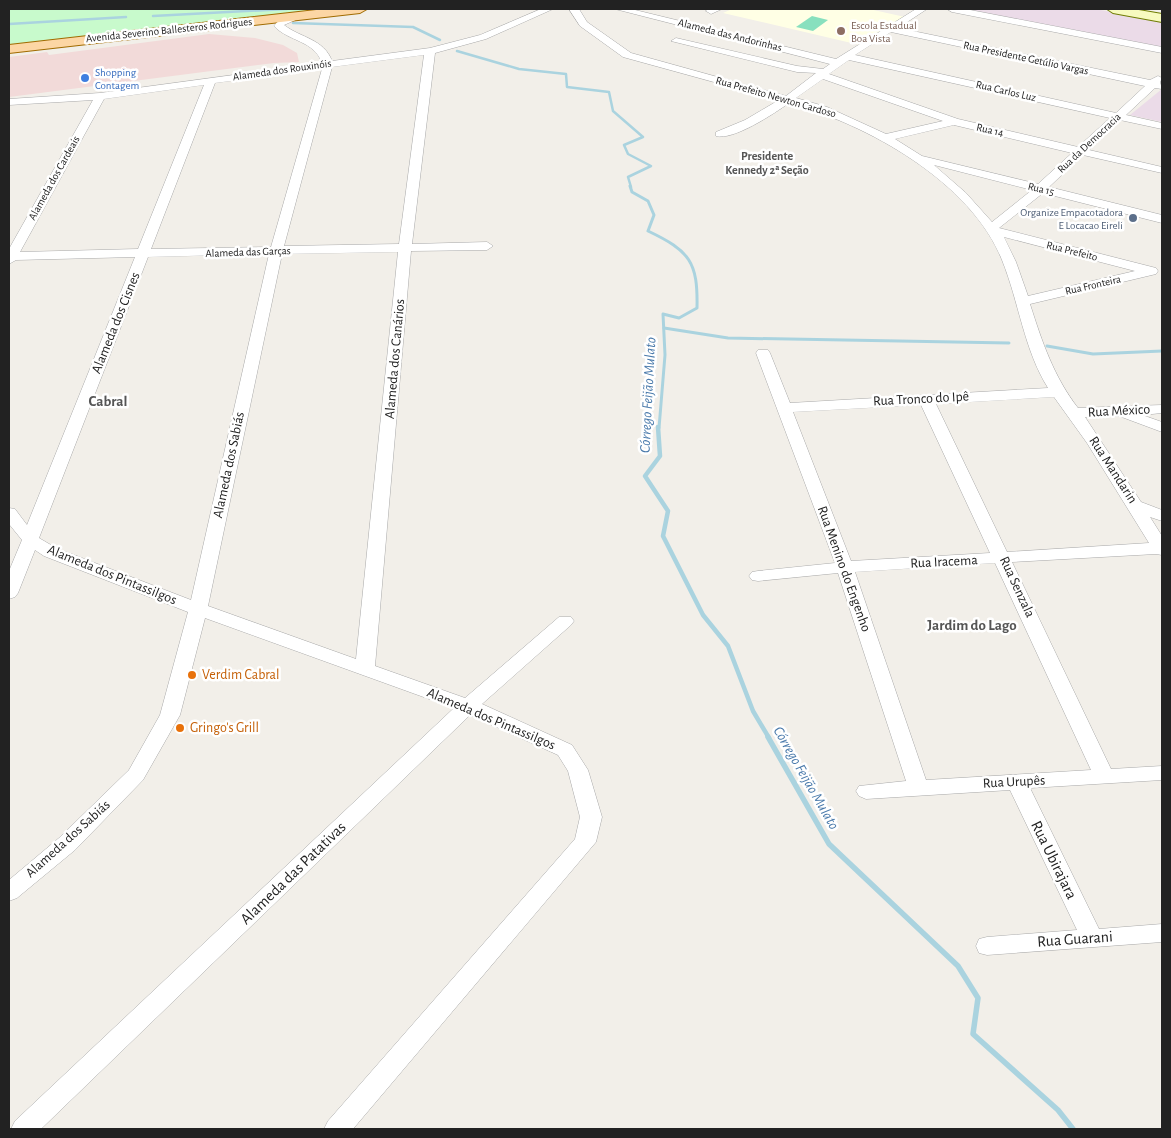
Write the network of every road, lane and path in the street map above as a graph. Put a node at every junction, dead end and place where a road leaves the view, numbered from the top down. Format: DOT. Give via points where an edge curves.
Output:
graph roads {
  1 [pos="360,9"];
  2 [pos="548,9"];
  3 [pos="574,9"];
  4 [pos="620,9"];
  5 [pos="668,9"];
  6 [pos="922,9"];
  7 [pos="952,9"];
  8 [pos="1114,9"];
  9 [pos="297,16"];
  10 [pos="653,16"];
  11 [pos="1162,18"];
  12 [pos="890,29"];
  13 [pos="691,33"];
  14 [pos="676,41"];
  15 [pos="665,45"];
  16 [pos="9,49"];
  17 [pos="1162,50"];
  18 [pos="430,51"];
  19 [pos="845,60"];
  20 [pos="328,64"];
  21 [pos="823,74"];
  22 [pos="1162,75"];
  23 [pos="211,80"];
  24 [pos="1158,85"];
  25 [pos="100,96"];
  26 [pos="790,99"];
  27 [pos="9,102"];
  28 [pos="1118,116"];
  29 [pos="955,122"];
  30 [pos="1162,126"];
  31 [pos="720,134"];
  32 [pos="884,138"];
  33 [pos="1081,151"];
  34 [pos="920,158"];
  35 [pos="1162,170"];
  36 [pos="1040,189"];
  37 [pos="1162,219"];
  38 [pos="993,230"];
  39 [pos="487,246"];
  40 [pos="405,249"];
  41 [pos="276,251"];
  42 [pos="143,255"];
  43 [pos="9,257"];
  44 [pos="1157,270"];
  45 [pos="1024,301"];
  46 [pos="763,353"];
  47 [pos="1059,392"];
  48 [pos="926,399"];
  49 [pos="784,408"];
  50 [pos="1162,409"];
  51 [pos="1119,411"];
  52 [pos="1076,413"];
  53 [pos="1162,427"];
  54 [pos="1137,506"];
  55 [pos="9,514"];
  56 [pos="1162,516"];
  57 [pos="30,539"];
  58 [pos="1162,549"];
  59 [pos="1003,559"];
  60 [pos="845,567"];
  61 [pos="758,576"];
  62 [pos="9,593"];
  63 [pos="198,610"];
  64 [pos="565,621"];
  65 [pos="365,668"];
  66 [pos="468,706"];
  67 [pos="1162,773"];
  68 [pos="1105,777"];
  69 [pos="1016,782"];
  70 [pos="918,786"];
  71 [pos="866,791"];
  72 [pos="9,892"];
  73 [pos="1162,933"];
  74 [pos="1092,938"];
  75 [pos="987,946"];
  76 [pos="24,1129"];
  77 [pos="337,1129"];
  1 -- 9 [label="main road, Avenida Severino Ballesteros Rodrigues"];
  2 -- 18 [label="street, Alameda dos Rouxinóis" via="483,37"];
  3 -- 26 [label="street, Rua Prefeito Newton Cardoso" via="583,24 636,58"];
  4 -- 10 [label="street, Alameda das Andorinhas"];
  5 -- 10 [label="street"];
  6 -- 12 [label="street"];
  7 -- 17 [label="street"];
  8 -- 11 [label="main road"];
  9 -- 16 [label="main road, Avenida Severino Ballesteros Rodrigues"];
  9 -- 20 [label="street" via="279,26 319,47"];
  10 -- 19 [label="street, Alameda das Andorinhas"];
  12 -- 19 [label="street"];
  12 -- 24 [label="street, Rua Presidente Getúlio Vargas"];
  13 -- 14 [label="street"];
  14 -- 15 [label="street"];
  14 -- 21 [label="street, Rua 14"];
  18 -- 20 [label="street, Alameda dos Rouxinóis"];
  18 -- 40 [label="street, Alameda dos Canários"];
  19 -- 21 [label="street"];
  19 -- 28 [label="street, Rua Carlos Luz"];
  20 -- 23 [label="street, Alameda dos Rouxinóis"];
  20 -- 41 [label="street, Alameda dos Sabiás"];
  21 -- 26 [label="street"];
  21 -- 29 [label="street, Rua 14"];
  22 -- 24 [label="street, Rua da Democracia"];
  23 -- 25 [label="street, Alameda dos Rouxinóis"];
  23 -- 42 [label="street, Alameda dos Cisnes"];
  24 -- 28 [label="street, Rua da Democracia"];
  25 -- 27 [label="street, Alameda dos Rouxinóis"];
  25 -- 43 [label="street, Alameda dos Cardeais"];
  26 -- 31 [label="street" via="749,124"];
  26 -- 32 [label="street, Rua Prefeito Newton Cardoso" via="831,112"];
  28 -- 30 [label="street, Rua Carlos Luz"];
  28 -- 33 [label="street, Rua da Democracia"];
  29 -- 32 [label="street"];
  29 -- 33 [label="street, Rua 14"];
  32 -- 34 [label="street, Rua Prefeito Newton Cardoso"];
  33 -- 35 [label="street, Rua 14"];
  33 -- 36 [label="street, Rua da Democracia"];
  34 -- 36 [label="street, Rua 15"];
  34 -- 38 [label="street, Rua Prefeito Newton Cardoso" via="959,189"];
  36 -- 37 [label="street, Rua 15"];
  36 -- 38 [label="street, Rua da Democracia"];
  38 -- 44 [label="street, Rua Prefeito"];
  38 -- 45 [label="street, Rua Prefeito Newton Cardoso" via="1003,246"];
  39 -- 40 [label="street, Alameda das Garças"];
  40 -- 41 [label="street, Alameda das Garças"];
  40 -- 65 [label="street, Alameda dos Canários"];
  41 -- 42 [label="street, Alameda das Garças"];
  41 -- 63 [label="street, Alameda dos Sabiás"];
  42 -- 43 [label="street, Alameda das Garças"];
  42 -- 57 [label="street, Alameda dos Cisnes"];
  44 -- 45 [label="street, Rua Fronteira"];
  45 -- 47 [label="street, Rua Prefeito Newton Cardoso" via="1036,346"];
  46 -- 49 [label="street, Rua Menino do Engenho"];
  47 -- 48 [label="street, Rua Tronco do Ipê"];
  47 -- 52 [label="street, Rua Mandarin"];
  48 -- 49 [label="street, Rua Tronco do Ipê"];
  48 -- 59 [label="street, Rua Senzala"];
  49 -- 60 [label="street, Rua Menino do Engenho"];
  50 -- 51 [label="street, Rua México"];
  51 -- 52 [label="street, Rua México"];
  51 -- 53 [label="street"];
  52 -- 54 [label="street, Rua Mandarin"];
  54 -- 56 [label="street"];
  54 -- 58 [label="street, Rua Mandarin"];
  55 -- 57 [label="street, Alameda dos Pintassilgos"];
  57 -- 62 [label="street, Alameda dos Cisnes"];
  57 -- 63 [label="street, Alameda dos Pintassilgos" via="50,552"];
  58 -- 59 [label="street, Rua Iracema"];
  59 -- 60 [label="street, Rua Iracema"];
  59 -- 68 [label="street, Rua Senzala"];
  60 -- 61 [label="street, Rua Iracema"];
  60 -- 70 [label="street, Rua Menino do Engenho"];
  63 -- 65 [label="street, Alameda dos Pintassilgos"];
  63 -- 72 [label="street, Alameda dos Sabiás" via="170,714 136,775 67,844"];
  64 -- 66 [label="street, Alameda das Patativas"];
  65 -- 66 [label="street, Alameda dos Pintassilgos"];
  66 -- 76 [label="street, Alameda das Patativas"];
  66 -- 77 [label="street, Alameda dos Pintassilgos" via="565,750 578,770 591,816 585,842"];
  67 -- 68 [label="street, Rua Urupês"];
  68 -- 69 [label="street, Rua Urupês"];
  69 -- 70 [label="street, Rua Urupês"];
  69 -- 74 [label="street, Rua Ubirajara"];
  70 -- 71 [label="street, Rua Urupês"];
  73 -- 74 [label="street, Rua Guarani"];
  74 -- 75 [label="street, Rua Guarani"];
}
